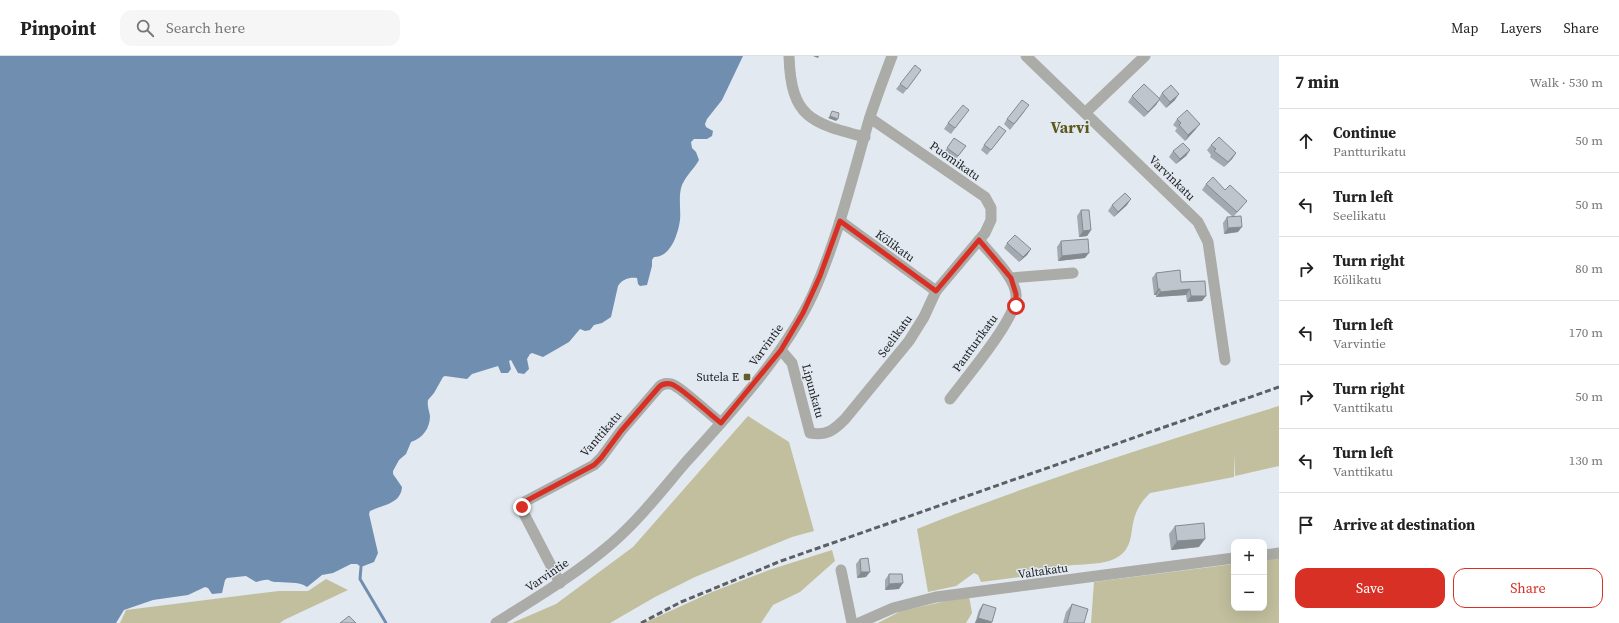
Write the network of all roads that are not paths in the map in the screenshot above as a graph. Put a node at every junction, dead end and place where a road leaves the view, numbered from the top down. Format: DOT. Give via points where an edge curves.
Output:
graph roads {
  1 [pos="789,56"];
  2 [pos="892,56"];
  3 [pos="1026,56"];
  4 [pos="1145,56"];
  5 [pos="1085,113"];
  6 [pos="870,118"];
  7 [pos="865,137"];
  8 [pos="840,221"];
  9 [pos="979,240"];
  10 [pos="1073,273"];
  11 [pos="1011,278"];
  12 [pos="936,291"];
  13 [pos="781,350"];
  14 [pos="1225,360"];
  15 [pos="950,399"];
  16 [pos="721,423"];
  17 [pos="820,435"];
  18 [pos="1279,553"];
  19 [pos="1267,555"];
  20 [pos="1231,558"];
  21 [pos="841,570"];
  22 [pos="560,583"];
  23 [pos="496,623"];
  24 [pos="852,623"];
  25 [pos="859,623"];
  1 -- 7 [label="street" via="791,80 797,100 806,115 820,124"];
  2 -- 6 [label="street, Varvintie"];
  3 -- 5 [label="street, Varvinkatu"];
  4 -- 5 [label="street"];
  5 -- 14 [label="street, Varvinkatu" via="1198,222 1208,242"];
  6 -- 7 [label="street, Varvintie"];
  6 -- 9 [label="street, Puomikatu" via="985,197 991,208 991,220"];
  7 -- 8 [label="street, Varvintie"];
  8 -- 12 [label="street, Kölikatu"];
  8 -- 13 [label="street, Varvintie" via="813,294"];
  9 -- 11 [label="street, Pantturikatu"];
  9 -- 12 [label="street, Seelikatu"];
  10 -- 11 [label="street"];
  11 -- 15 [label="street, Pantturikatu" via="1016,294 1016,306"];
  12 -- 17 [label="street, Seelikatu" via="924,317 904,347 845,419 834,430"];
  13 -- 16 [label="street, Varvintie"];
  13 -- 17 [label="street, Lipunkatu" via="792,363 810,433"];
  16 -- 22 [label="street, Varvintie" via="632,525 607,548"];
  16 -- 22 [label="street, Vanttikatu" via="676,386 666,383 659,387 594,465 526,501 522,510"];
  18 -- 19 [label="street"];
  20 -- 25 [label="street, Valtakatu" via="936,597 894,608"];
  21 -- 24 [label="street"];
  22 -- 23 [label="street, Varvintie"];
}
